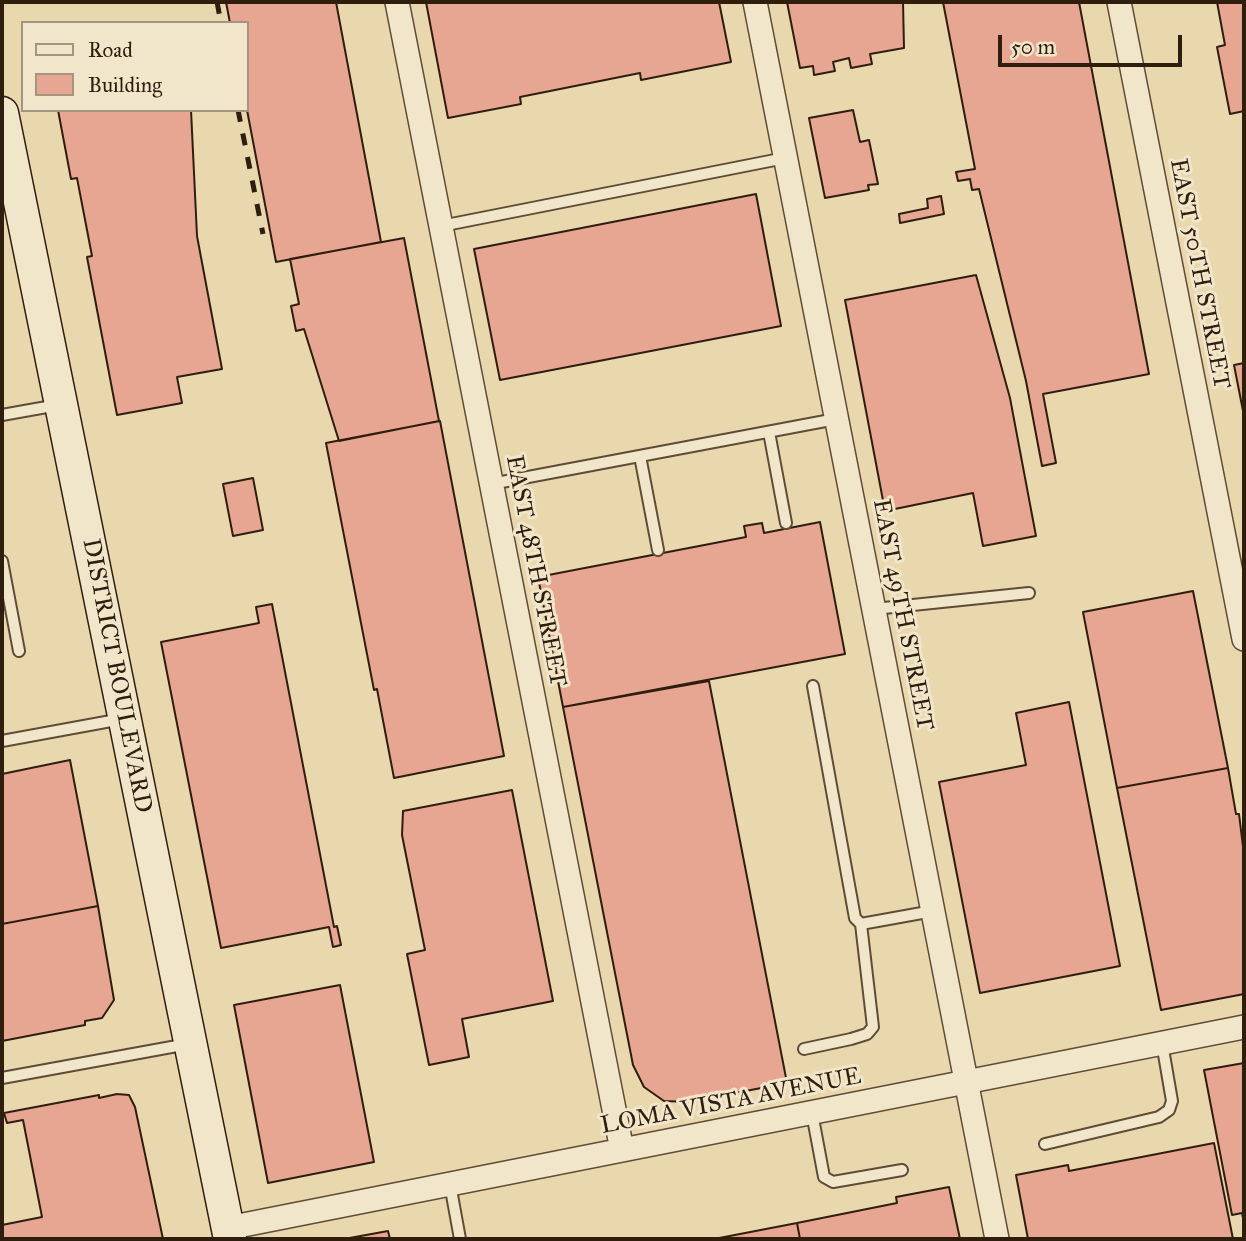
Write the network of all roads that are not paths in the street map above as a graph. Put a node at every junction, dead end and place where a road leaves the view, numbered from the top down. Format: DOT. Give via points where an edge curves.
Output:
graph roads {
  1 [pos="397,2"];
  2 [pos="755,2"];
  3 [pos="1119,2"];
  4 [pos="2,113"];
  5 [pos="785,158"];
  6 [pos="7,165"];
  7 [pos="441,226"];
  8 [pos="61,405"];
  9 [pos="2,415"];
  10 [pos="836,419"];
  11 [pos="769,432"];
  12 [pos="640,456"];
  13 [pos="491,484"];
  14 [pos="786,523"];
  15 [pos="658,550"];
  16 [pos="2,561"];
  17 [pos="1029,593"];
  18 [pos="874,609"];
  19 [pos="1244,639"];
  20 [pos="19,651"];
  21 [pos="813,686"];
  22 [pos="125,719"];
  23 [pos="2,741"];
  24 [pos="933,911"];
  25 [pos="861,924"];
  26 [pos="1244,1027"];
  27 [pos="1162,1043"];
  28 [pos="190,1044"];
  29 [pos="804,1049"];
  30 [pos="2,1078"];
  31 [pos="966,1082"];
  32 [pos="812,1112"];
  33 [pos="1045,1144"];
  34 [pos="622,1150"];
  35 [pos="902,1170"];
  36 [pos="450,1184"];
  37 [pos="229,1233"];
  38 [pos="460,1239"];
  39 [pos="997,1239"];
  1 -- 7 [label="street, EAST 48TH STREET"];
  2 -- 5 [label="street, EAST 49TH STREET"];
  3 -- 19 [label="street, EAST 50TH STREET"];
  4 -- 6 [label="main road, DISTRICT BOULEVARD"];
  5 -- 7 [label="lane"];
  5 -- 10 [label="street, EAST 49TH STREET"];
  6 -- 8 [label="main road, DISTRICT BOULEVARD"];
  7 -- 13 [label="street, EAST 48TH STREET"];
  8 -- 9 [label="lane"];
  8 -- 22 [label="main road, DISTRICT BOULEVARD"];
  10 -- 11 [label="lane"];
  10 -- 18 [label="street, EAST 49TH STREET"];
  11 -- 12 [label="lane"];
  11 -- 14 [label="lane"];
  12 -- 13 [label="lane"];
  12 -- 15 [label="lane"];
  13 -- 34 [label="street, EAST 48TH STREET"];
  16 -- 20 [label="lane"];
  17 -- 18 [label="lane"];
  18 -- 24 [label="street, EAST 49TH STREET"];
  21 -- 25 [label="lane" via="855,918"];
  22 -- 23 [label="lane"];
  22 -- 28 [label="main road, DISTRICT BOULEVARD"];
  24 -- 25 [label="lane"];
  24 -- 31 [label="street, EAST 49TH STREET"];
  25 -- 29 [label="lane" via="873,1027 867,1034"];
  26 -- 27 [label="street, LOMA VISTA AVENUE"];
  27 -- 31 [label="street, LOMA VISTA AVENUE"];
  27 -- 33 [label="lane" via="1170,1110 1159,1118"];
  28 -- 30 [label="lane"];
  28 -- 37 [label="main road, DISTRICT BOULEVARD"];
  31 -- 32 [label="street, LOMA VISTA AVENUE"];
  31 -- 39 [label="street, EAST 49TH STREET"];
  32 -- 34 [label="street, LOMA VISTA AVENUE"];
  32 -- 35 [label="lane" via="824,1177 833,1182"];
  34 -- 36 [label="street, LOMA VISTA AVENUE"];
  36 -- 37 [label="street, LOMA VISTA AVENUE"];
  36 -- 38 [label="lane"];
}
